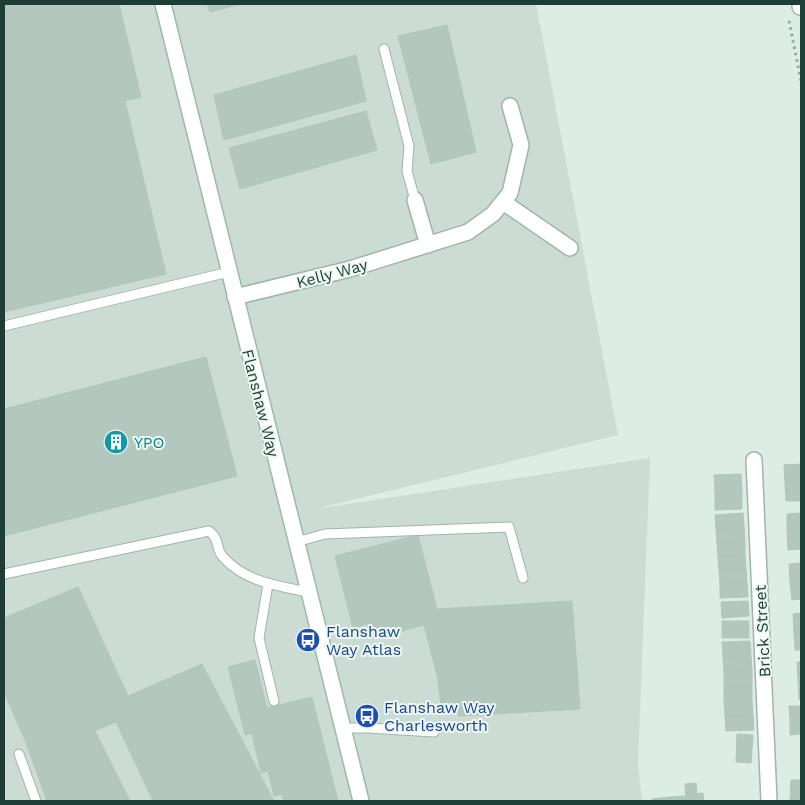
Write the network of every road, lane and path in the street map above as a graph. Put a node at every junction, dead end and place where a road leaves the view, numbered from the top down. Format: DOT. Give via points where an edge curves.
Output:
graph roads {
  1 [pos="163,4"];
  2 [pos="796,9"];
  3 [pos="384,49"];
  4 [pos="801,81"];
  5 [pos="510,106"];
  6 [pos="415,200"];
  7 [pos="503,202"];
  8 [pos="428,245"];
  9 [pos="570,248"];
  10 [pos="229,272"];
  11 [pos="235,297"];
  12 [pos="4,326"];
  13 [pos="754,460"];
  14 [pos="296,542"];
  15 [pos="4,574"];
  16 [pos="523,578"];
  17 [pos="268,584"];
  18 [pos="308,592"];
  19 [pos="274,701"];
  20 [pos="342,728"];
  21 [pos="434,732"];
  22 [pos="19,754"];
  23 [pos="36,801"];
  24 [pos="361,801"];
  25 [pos="769,801"];
  1 -- 10 [label="street, Flanshaw Way"];
  2 -- 4 [label="path"];
  3 -- 6 [label="lane" via="409,146 407,171"];
  5 -- 7 [label="street, Kelly Way" via="521,146 510,192"];
  6 -- 8 [label="street"];
  7 -- 8 [label="street, Kelly Way" via="493,214 468,232"];
  7 -- 9 [label="street"];
  8 -- 11 [label="street, Kelly Way" via="350,269"];
  10 -- 11 [label="street, Flanshaw Way"];
  10 -- 12 [label="lane"];
  11 -- 14 [label="street, Flanshaw Way"];
  13 -- 25 [label="street, Brick Street"];
  14 -- 16 [label="lane" via="325,534 509,527"];
  14 -- 18 [label="street, Flanshaw Way"];
  15 -- 17 [label="lane" via="209,531 215,535 221,556 241,573"];
  17 -- 18 [label="lane"];
  17 -- 19 [label="lane" via="259,638"];
  18 -- 20 [label="street, Flanshaw Way"];
  20 -- 21 [label="lane"];
  20 -- 24 [label="street, Flanshaw Way"];
  22 -- 23 [label="lane"];
}
